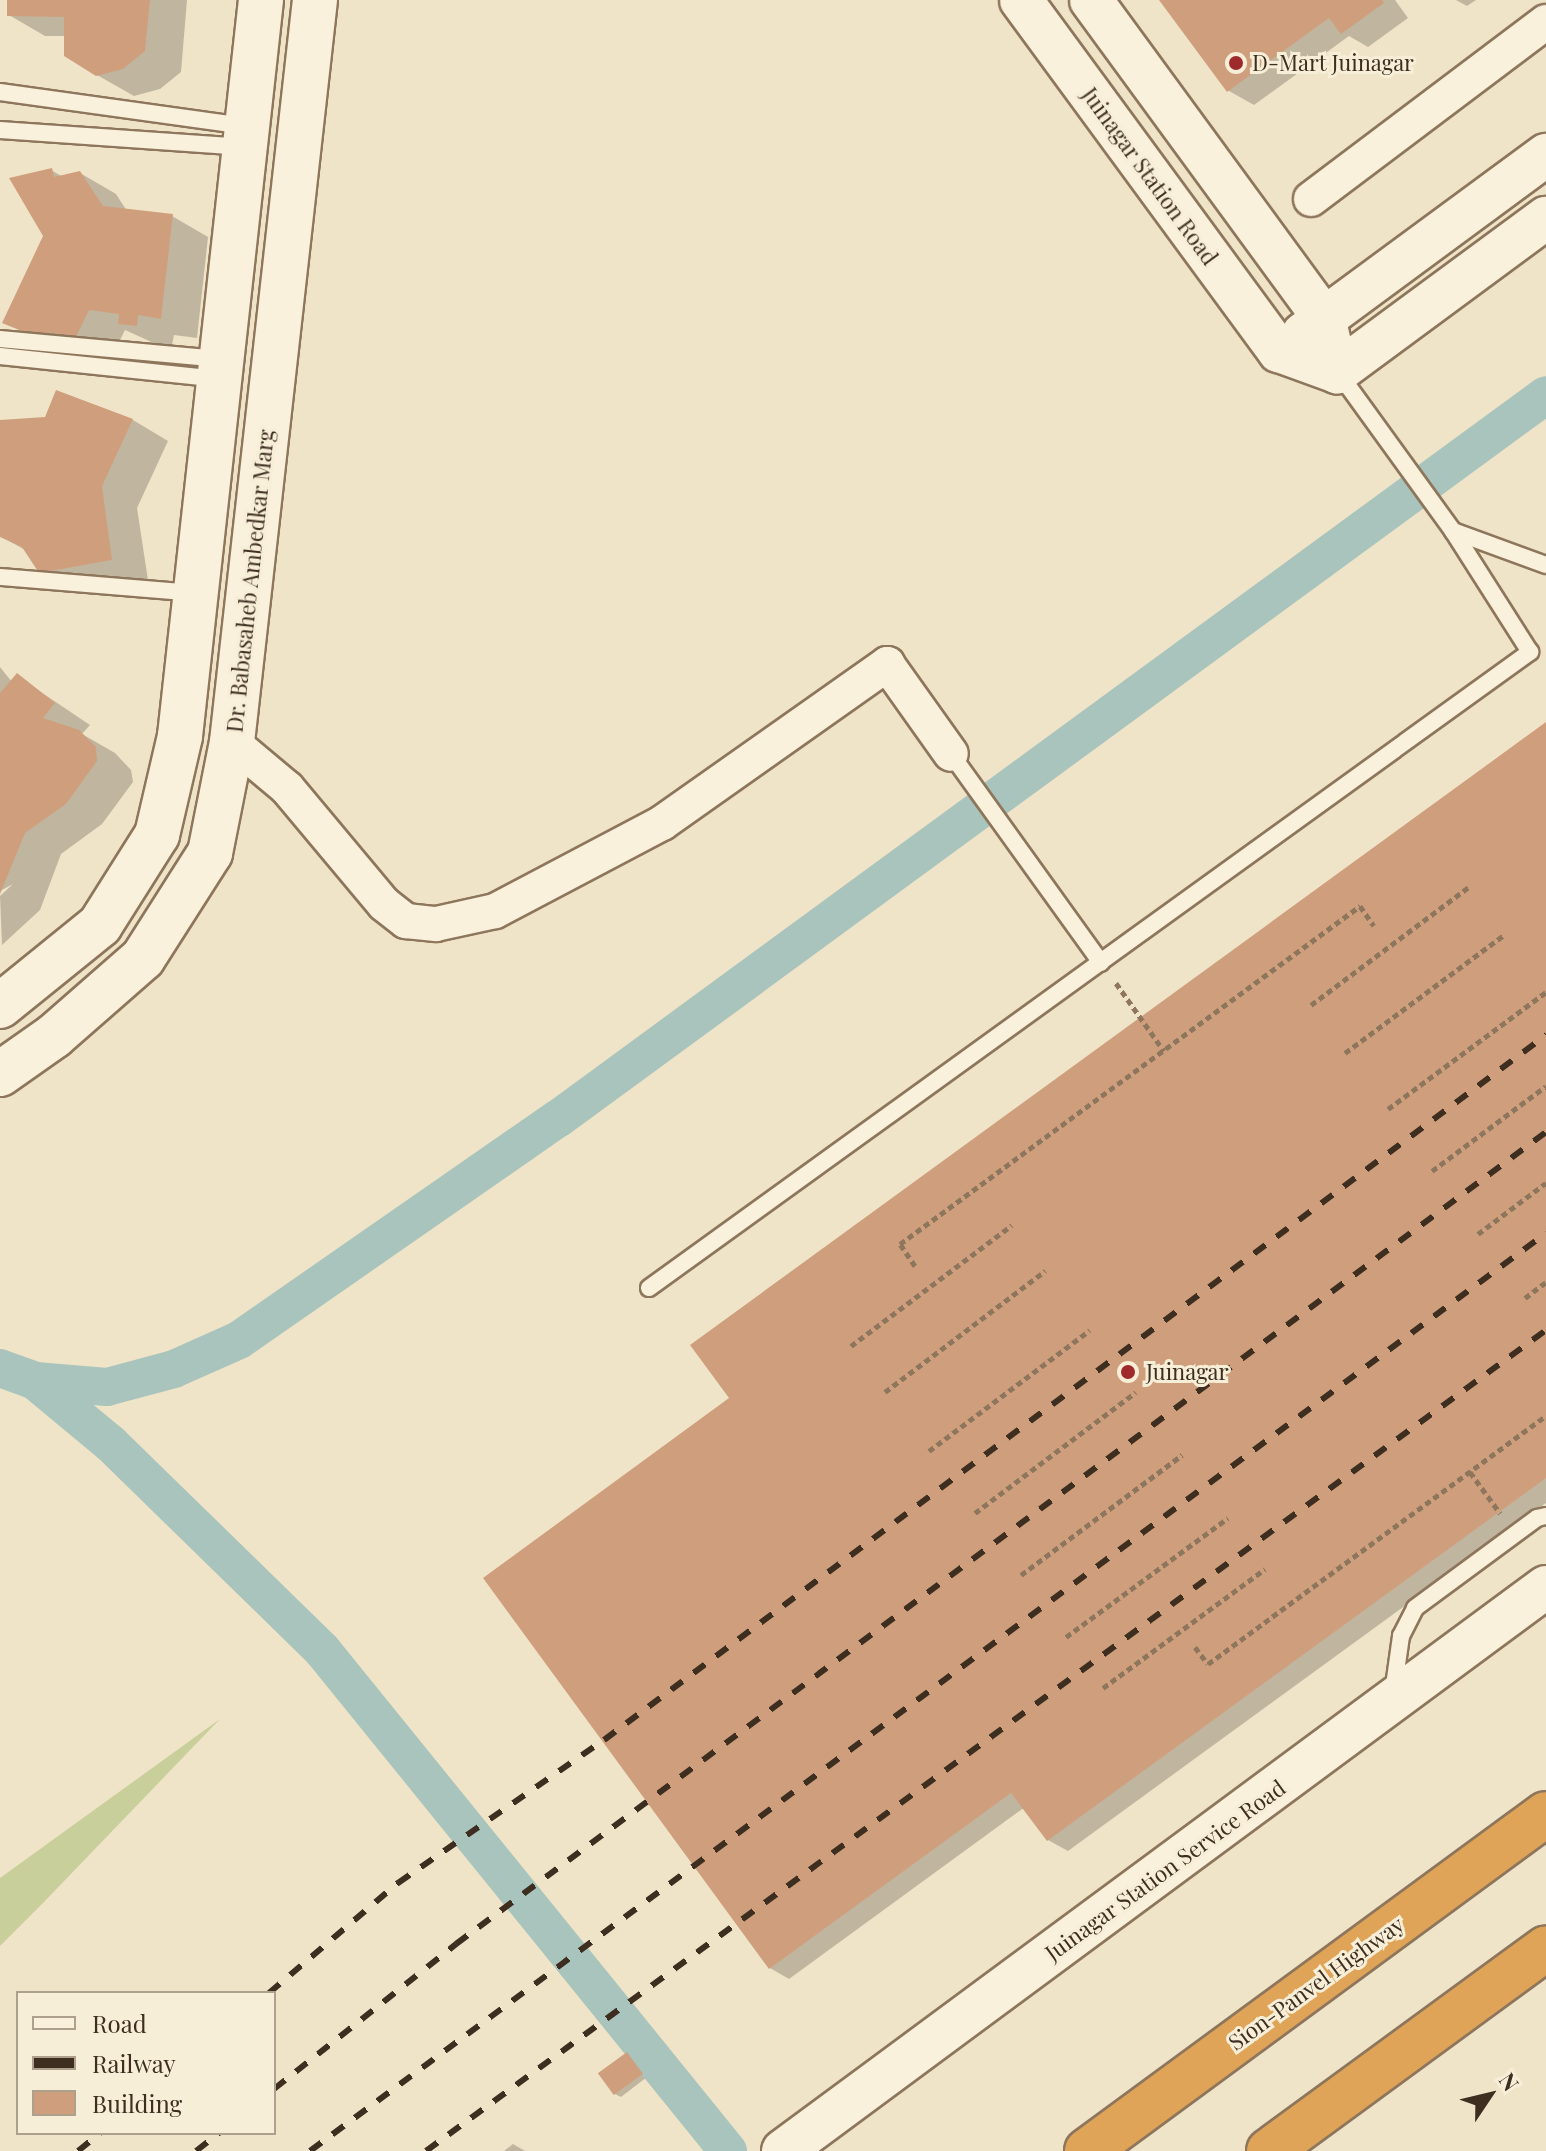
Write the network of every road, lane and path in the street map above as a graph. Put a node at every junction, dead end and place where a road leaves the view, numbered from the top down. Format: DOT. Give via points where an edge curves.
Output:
graph roads {
  1 [pos="1021,0"];
  2 [pos="1091,0"];
  3 [pos="1540,0"];
  4 [pos="1546,8"];
  5 [pos="260,11"];
  6 [pos="313,14"];
  7 [pos="1546,22"];
  8 [pos="0,92"];
  9 [pos="0,130"];
  10 [pos="247,137"];
  11 [pos="1546,155"];
  12 [pos="1311,199"];
  13 [pos="1546,218"];
  14 [pos="1324,318"];
  15 [pos="0,339"];
  16 [pos="1279,351"];
  17 [pos="0,356"];
  18 [pos="221,369"];
  19 [pos="1337,372"];
  20 [pos="1453,531"];
  21 [pos="1546,565"];
  22 [pos="0,577"];
  23 [pos="196,594"];
  24 [pos="232,742"];
  25 [pos="951,754"];
  26 [pos="1469,887"];
  27 [pos="1374,926"];
  28 [pos="1504,935"];
  29 [pos="1101,963"];
  30 [pos="1546,992"];
  31 [pos="11,998"];
  32 [pos="1311,1005"];
  33 [pos="1164,1051"];
  34 [pos="1345,1053"];
  35 [pos="0,1074"];
  36 [pos="1546,1086"];
  37 [pos="1388,1109"];
  38 [pos="1432,1171"];
  39 [pos="1546,1183"];
  40 [pos="1012,1225"];
  41 [pos="1478,1234"];
  42 [pos="915,1266"];
  43 [pos="1045,1271"];
  44 [pos="1546,1282"];
  45 [pos="649,1288"];
  46 [pos="1525,1298"];
  47 [pos="1090,1330"];
  48 [pos="851,1346"];
  49 [pos="885,1392"];
  50 [pos="1136,1392"];
  51 [pos="1546,1416"];
  52 [pos="929,1451"];
  53 [pos="1182,1455"];
  54 [pos="1470,1472"];
  55 [pos="975,1513"];
  56 [pos="1546,1516"];
  57 [pos="1228,1518"];
  58 [pos="1515,1534"];
  59 [pos="1265,1569"];
  60 [pos="1021,1575"];
  61 [pos="1546,1587"];
  62 [pos="1066,1637"];
  63 [pos="1195,1647"];
  64 [pos="1103,1688"];
  65 [pos="1392,1703"];
  66 [pos="1546,1814"];
  67 [pos="1546,1948"];
  68 [pos="783,2151"];
  69 [pos="1087,2151"];
  70 [pos="1269,2151"];
  1 -- 16 [label="street, Juinagar Station Road"];
  2 -- 14 [label="street"];
  3 -- 4 [label="street"];
  5 -- 6 [label="main road"];
  5 -- 10 [label="main road"];
  6 -- 24 [label="main road, Dr. Babasaheb Ambedkar Marg"];
  7 -- 12 [label="street"];
  8 -- 10 [label="lane"];
  9 -- 10 [label="lane"];
  10 -- 18 [label="main road"];
  11 -- 14 [label="street"];
  13 -- 19 [label="street"];
  14 -- 16 [label="street"];
  14 -- 19 [label="street"];
  15 -- 18 [label="lane"];
  16 -- 19 [label="street"];
  17 -- 18 [label="lane"];
  18 -- 23 [label="main road"];
  19 -- 20 [label="lane"];
  20 -- 21 [label="lane"];
  20 -- 29 [label="lane" via="1530,652"];
  22 -- 23 [label="lane"];
  23 -- 31 [label="main road" via="180,736 157,835 100,925"];
  24 -- 25 [label="street" via="287,788 384,904 406,921 436,924 495,911 662,823 887,664"];
  24 -- 35 [label="main road, Dr. Babasaheb Ambedkar Marg" via="210,853 143,958 54,1036"];
  25 -- 29 [label="lane"];
  26 -- 32 [label="path"];
  27 -- 33 [label="path" via="1360,906"];
  28 -- 34 [label="path"];
  29 -- 33 [label="path"];
  29 -- 45 [label="lane"];
  30 -- 37 [label="path"];
  33 -- 42 [label="path" via="900,1244"];
  36 -- 38 [label="path"];
  39 -- 41 [label="path"];
  40 -- 48 [label="path"];
  43 -- 49 [label="path"];
  44 -- 46 [label="path"];
  47 -- 52 [label="path"];
  50 -- 55 [label="path"];
  51 -- 54 [label="path"];
  53 -- 60 [label="path"];
  54 -- 58 [label="path"];
  54 -- 63 [label="path" via="1208,1664"];
  56 -- 58 [label="lane"];
  57 -- 62 [label="path"];
  58 -- 65 [label="lane" via="1415,1608 1401,1636"];
  59 -- 64 [label="path"];
  61 -- 65 [label="street, Juinagar Station Service Road"];
  65 -- 68 [label="street, Juinagar Station Service Road"];
  66 -- 69 [label="highway, Sion-Panvel Highway"];
  67 -- 70 [label="highway"];
}
